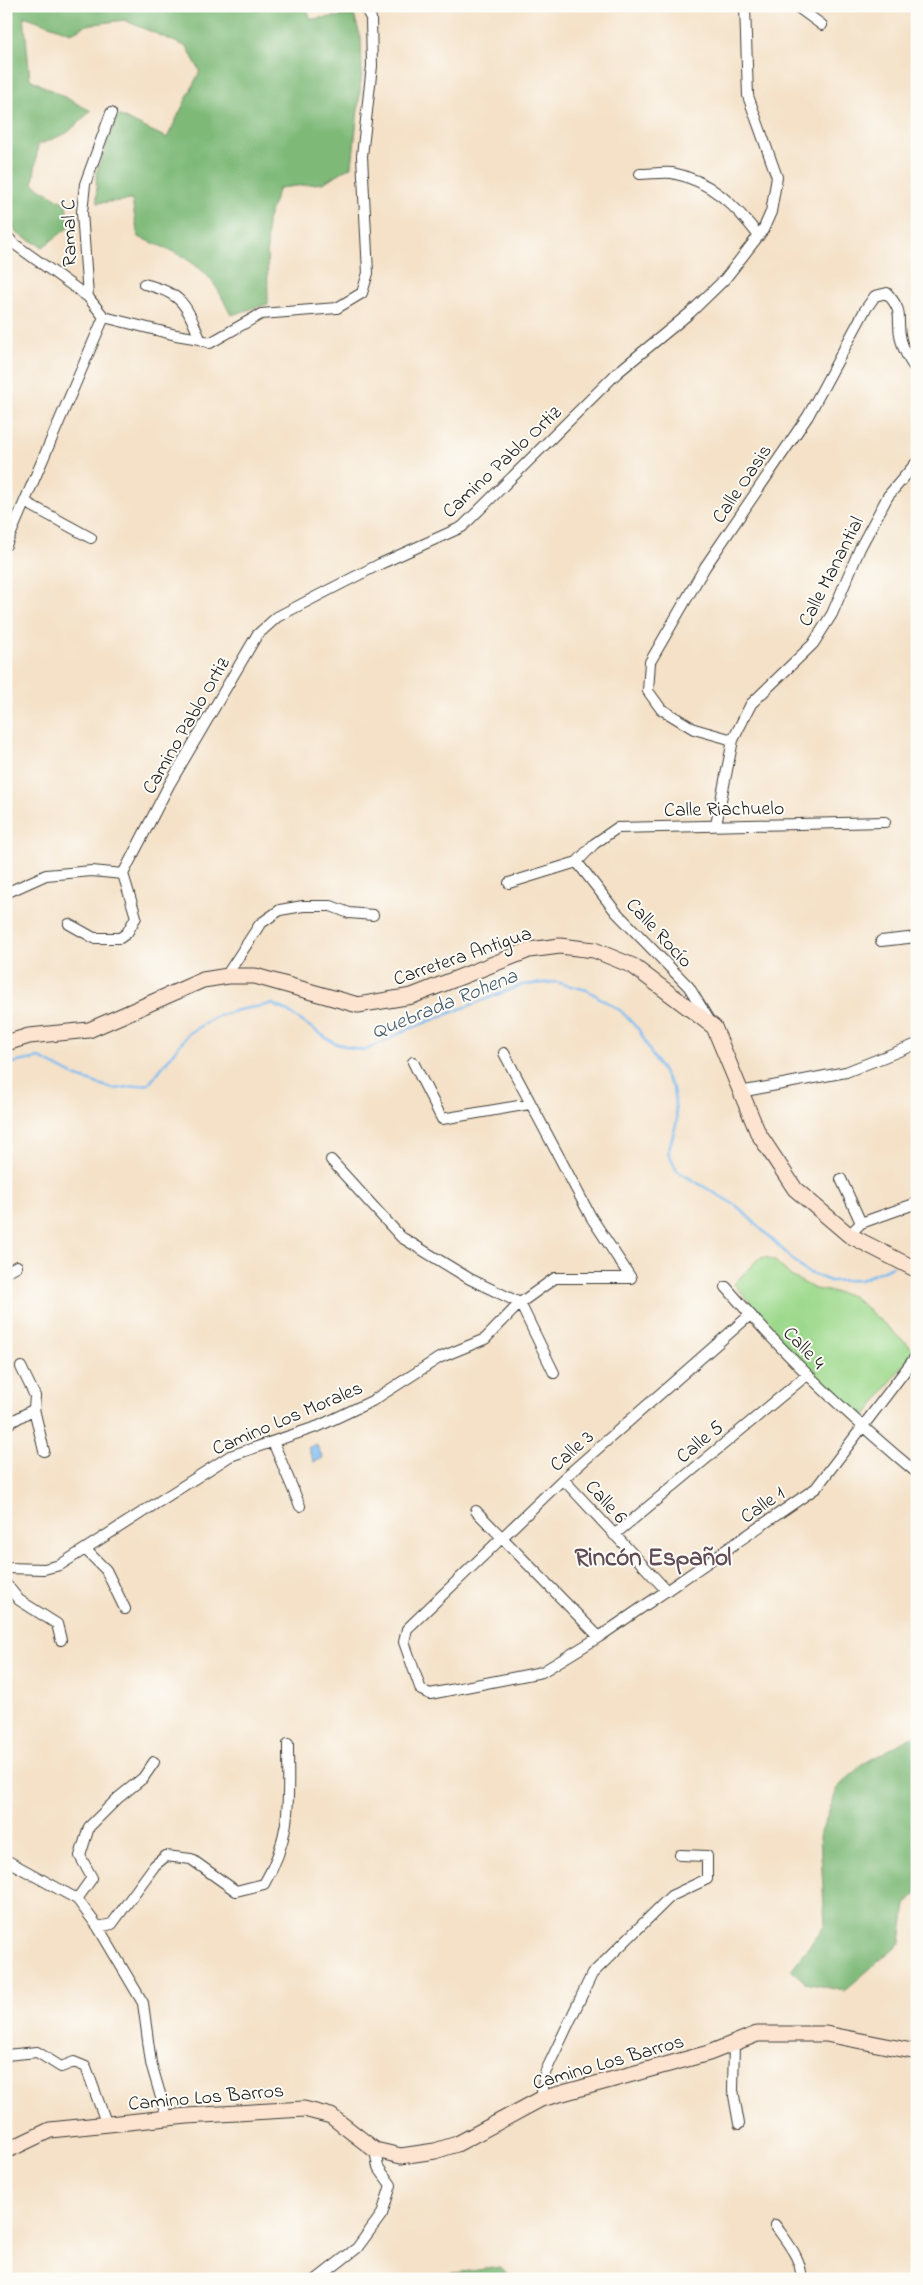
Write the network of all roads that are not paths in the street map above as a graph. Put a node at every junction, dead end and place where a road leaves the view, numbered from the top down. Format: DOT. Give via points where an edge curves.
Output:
graph roads {
  1 [pos="364,6"];
  2 [pos="745,6"];
  3 [pos="796,6"];
  4 [pos="822,25"];
  5 [pos="111,113"];
  6 [pos="640,174"];
  7 [pos="6,234"];
  8 [pos="759,236"];
  9 [pos="144,284"];
  10 [pos="88,297"];
  11 [pos="104,317"];
  12 [pos="200,339"];
  13 [pos="917,372"];
  14 [pos="917,462"];
  15 [pos="25,502"];
  16 [pos="91,538"];
  17 [pos="6,545"];
  18 [pos="733,740"];
  19 [pos="885,822"];
  20 [pos="716,825"];
  21 [pos="577,862"];
  22 [pos="123,874"];
  23 [pos="509,883"];
  24 [pos="6,893"];
  25 [pos="373,915"];
  26 [pos="69,924"];
  27 [pos="917,937"];
  28 [pos="881,941"];
  29 [pos="226,976"];
  30 [pos="714,1028"];
  31 [pos="6,1043"];
  32 [pos="917,1044"];
  33 [pos="504,1053"];
  34 [pos="413,1062"];
  35 [pos="740,1092"];
  36 [pos="530,1104"];
  37 [pos="331,1160"];
  38 [pos="841,1179"];
  39 [pos="917,1203"];
  40 [pos="861,1223"];
  41 [pos="849,1234"];
  42 [pos="18,1266"];
  43 [pos="917,1270"];
  44 [pos="6,1272"];
  45 [pos="726,1287"];
  46 [pos="520,1303"];
  47 [pos="750,1316"];
  48 [pos="917,1355"];
  49 [pos="21,1367"];
  50 [pos="554,1373"];
  51 [pos="806,1374"];
  52 [pos="34,1409"];
  53 [pos="6,1425"];
  54 [pos="862,1428"];
  55 [pos="273,1442"];
  56 [pos="44,1451"];
  57 [pos="917,1473"];
  58 [pos="563,1479"];
  59 [pos="300,1506"];
  60 [pos="476,1510"];
  61 [pos="614,1535"];
  62 [pos="504,1538"];
  63 [pos="85,1549"];
  64 [pos="6,1568"];
  65 [pos="6,1584"];
  66 [pos="667,1591"];
  67 [pos="125,1609"];
  68 [pos="599,1637"];
  69 [pos="61,1640"];
  70 [pos="450,1690"];
  71 [pos="288,1744"];
  72 [pos="154,1762"];
  73 [pos="680,1855"];
  74 [pos="6,1860"];
  75 [pos="78,1899"];
  76 [pos="98,1927"];
  77 [pos="734,2043"];
  78 [pos="917,2052"];
  79 [pos="6,2055"];
  80 [pos="541,2099"];
  81 [pos="166,2118"];
  82 [pos="739,2124"];
  83 [pos="107,2125"];
  84 [pos="375,2150"];
  85 [pos="6,2151"];
  86 [pos="776,2225"];
  87 [pos="316,2279"];
  88 [pos="802,2279"];
  1 -- 12 [label="street" via="371,18 372,66 362,156 368,273 362,293 337,308 261,314 210,343"];
  2 -- 8 [label="street, Camino Pablo Ortiz" via="748,96 777,176 771,212"];
  3 -- 4 [label="street"];
  5 -- 10 [label="street, Ramal C" via="85,184 82,212"];
  6 -- 8 [label="street" via="671,173 701,183 738,209"];
  7 -- 10 [label="street" via="13,243"];
  8 -- 22 [label="street, Camino Pablo Ortiz" via="718,285 617,373 462,527 321,594 277,618 257,635 169,785"];
  9 -- 12 [label="street" via="171,292 189,310"];
  10 -- 11 [label="street"];
  11 -- 12 [label="street"];
  11 -- 15 [label="street"];
  13 -- 18 [label="street, Calle Oasis" via="900,339 899,307 887,293 875,296 808,416 705,567 650,662 648,691 661,709 694,729"];
  14 -- 18 [label="street, Calle Manantial" via="888,496 860,548 832,614 813,644 750,704"];
  15 -- 16 [label="street"];
  15 -- 17 [label="street"];
  18 -- 20 [label="street, Calle Manantial"];
  19 -- 20 [label="street, Calle Riachuelo"];
  20 -- 21 [label="street, Calle Riachuelo" via="617,828 594,844"];
  21 -- 23 [label="street"];
  21 -- 30 [label="street, Calle Rocío" via="616,912 689,987"];
  22 -- 24 [label="street" via="92,871 46,875"];
  22 -- 26 [label="street" via="136,917 128,933 120,938 94,938"];
  25 -- 29 [label="street" via="331,906 280,910 260,924"];
  27 -- 28 [label="street"];
  29 -- 30 [label="street, Carretera Antigua" via="255,976 358,1005 412,996 529,950 560,946 594,950 633,966"];
  29 -- 31 [label="street, Carretera Antigua" via="203,980 89,1030 29,1036"];
  30 -- 35 [label="street"];
  32 -- 35 [label="street" via="846,1072"];
  33 -- 36 [label="street"];
  34 -- 36 [label="street" via="442,1119"];
  35 -- 41 [label="street" via="758,1133 795,1189"];
  36 -- 46 [label="street, Camino Los Morales" via="591,1218 631,1278 555,1278"];
  37 -- 46 [label="street" via="401,1237 470,1279"];
  38 -- 40 [label="street"];
  39 -- 40 [label="street"];
  40 -- 41 [label="street"];
  41 -- 43 [label="street"];
  42 -- 44 [label="street"];
  45 -- 47 [label="street, Calle 4"];
  46 -- 50 [label="street"];
  46 -- 55 [label="street, Camino Los Morales" via="485,1339 439,1358 363,1405 319,1426"];
  47 -- 51 [label="street, Calle 4"];
  47 -- 58 [label="street, Calle 3"];
  48 -- 54 [label="street, Calle 1"];
  49 -- 52 [label="street" via="35,1396"];
  51 -- 54 [label="street, Calle 4"];
  51 -- 61 [label="street, Calle 5"];
  52 -- 53 [label="street"];
  52 -- 56 [label="street"];
  54 -- 57 [label="street, Calle 4"];
  54 -- 66 [label="street, Calle 1" via="816,1488"];
  55 -- 59 [label="street"];
  55 -- 63 [label="street, Camino Los Morales" via="230,1456"];
  58 -- 61 [label="street, Calle 6"];
  58 -- 62 [label="street, Calle 3"];
  60 -- 62 [label="street"];
  61 -- 66 [label="street, Calle 6"];
  62 -- 68 [label="street"];
  62 -- 70 [label="street, Calle 3" via="407,1629 404,1642 421,1690 430,1694"];
  63 -- 64 [label="street, Camino Los Morales" via="60,1565 44,1569"];
  63 -- 67 [label="street" via="106,1570"];
  65 -- 69 [label="street" via="19,1600 57,1624"];
  66 -- 68 [label="street, Calle 1"];
  68 -- 70 [label="street, Calle 1" via="542,1672"];
  71 -- 76 [label="street" via="288,1823 278,1861 264,1884 236,1891 190,1860 166,1856 112,1924"];
  72 -- 75 [label="street" via="143,1778 89,1828 80,1856 92,1878"];
  73 -- 80 [label="street" via="707,1856 707,1879 671,1896 592,1974 545,2073"];
  74 -- 75 [label="street"];
  75 -- 76 [label="street"];
  76 -- 81 [label="street" via="143,2003 151,2063"];
  77 -- 78 [label="street, Camino Los Barros" via="758,2034 826,2034"];
  77 -- 80 [label="street, Camino Los Barros" via="709,2053"];
  77 -- 82 [label="street" via="733,2090"];
  79 -- 83 [label="street" via="37,2052 61,2067 74,2062 86,2067"];
  80 -- 84 [label="street, Camino Los Barros" via="457,2144 435,2151 400,2156"];
  81 -- 83 [label="street, Camino Los Barros"];
  81 -- 84 [label="street, Camino Los Barros" via="304,2109 331,2116"];
  83 -- 85 [label="street, Camino Los Barros" via="50,2130"];
  84 -- 87 [label="street" via="378,2167 391,2185 382,2214 357,2248"];
  86 -- 88 [label="street" via="796,2257"];
}
